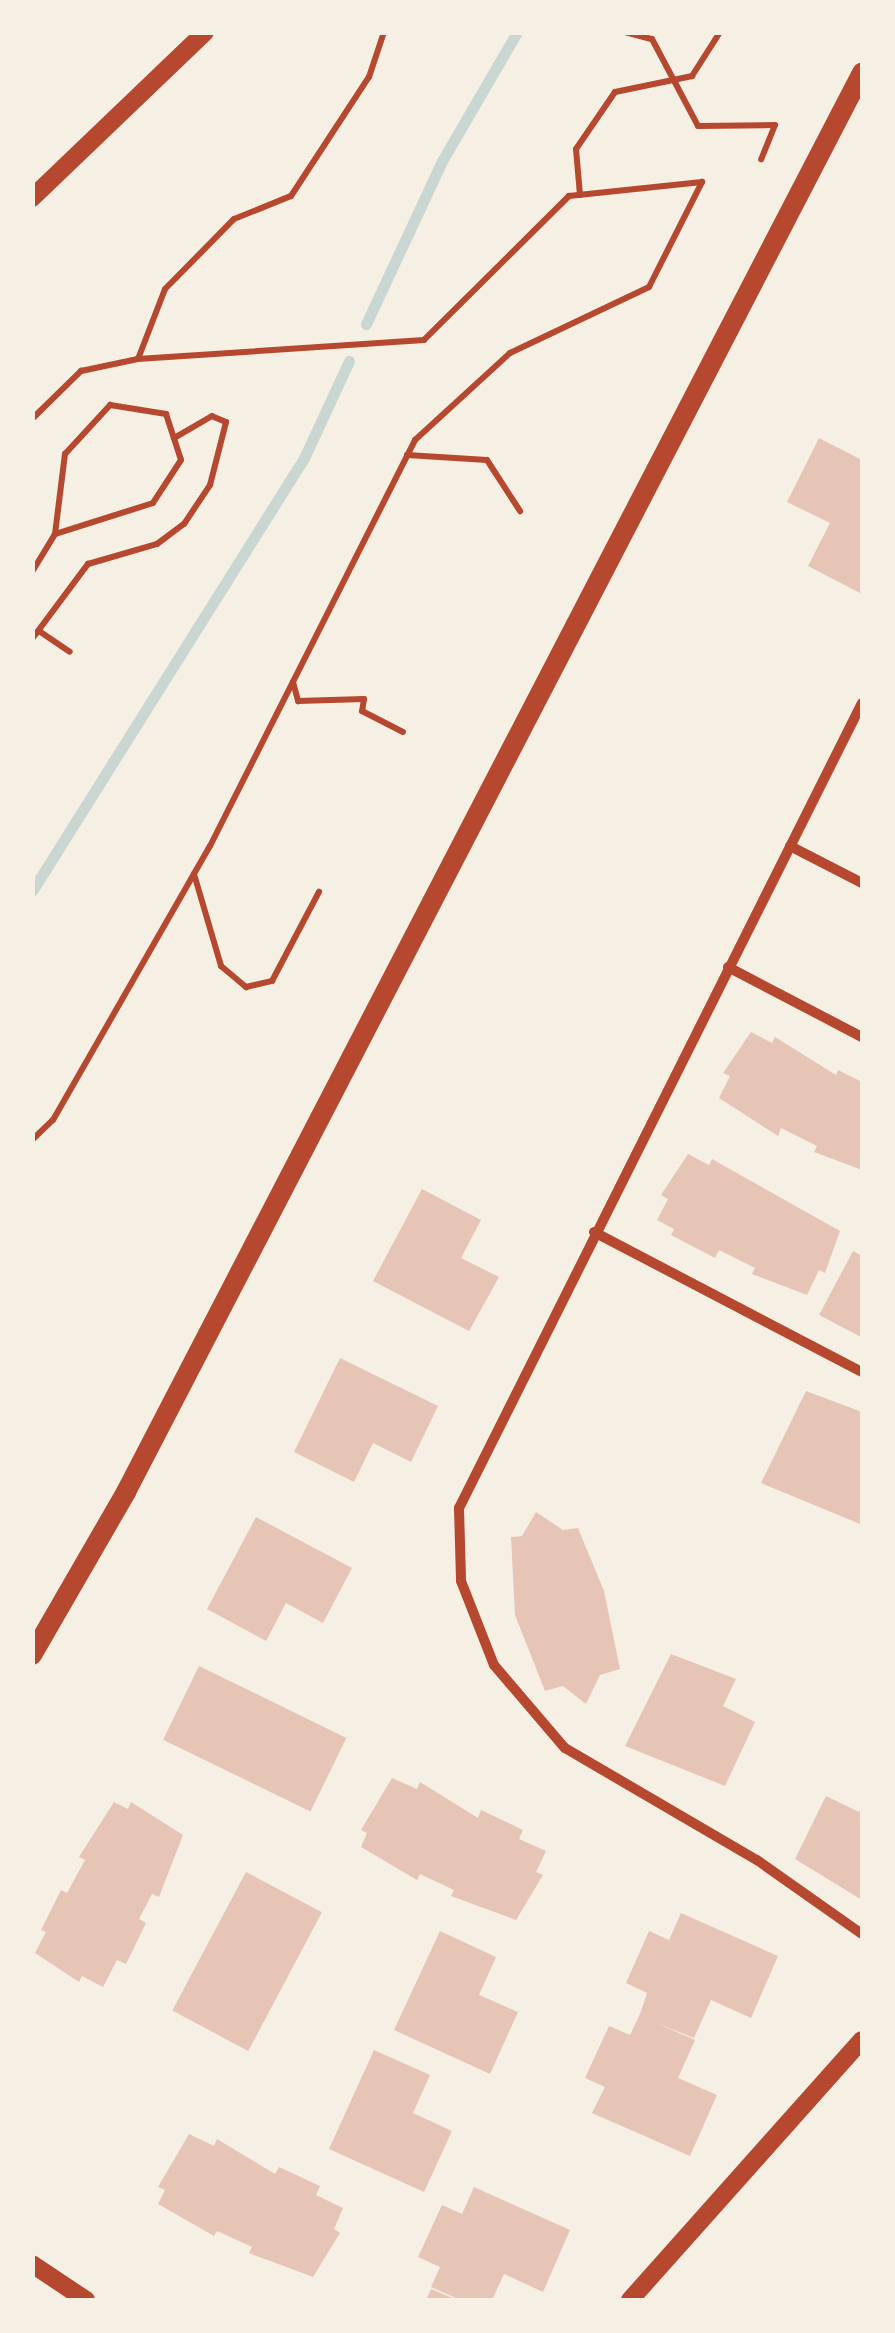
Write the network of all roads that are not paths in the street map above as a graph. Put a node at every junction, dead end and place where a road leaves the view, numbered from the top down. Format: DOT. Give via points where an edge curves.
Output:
graph roads {
  1 [pos="205,32"];
  2 [pos="862,73"];
  3 [pos="32,198"];
  4 [pos="861,711"];
  5 [pos="790,846"];
  6 [pos="862,884"];
  7 [pos="728,967"];
  8 [pos="862,1038"];
  9 [pos="594,1232"];
  10 [pos="862,1372"];
  11 [pos="32,1655"];
  12 [pos="862,1934"];
  13 [pos="862,2040"];
  14 [pos="32,2264"];
  15 [pos="86,2300"];
  16 [pos="630,2300"];
  1 -- 3 [label="street"];
  2 -- 11 [label="main road" via="126,1492"];
  4 -- 5 [label="street"];
  5 -- 6 [label="street"];
  5 -- 7 [label="street"];
  7 -- 8 [label="street"];
  7 -- 9 [label="street"];
  9 -- 10 [label="street"];
  9 -- 12 [label="street" via="459,1508 461,1581 494,1665 566,1748 757,1860"];
  13 -- 16 [label="street"];
  14 -- 15 [label="street"];
}
